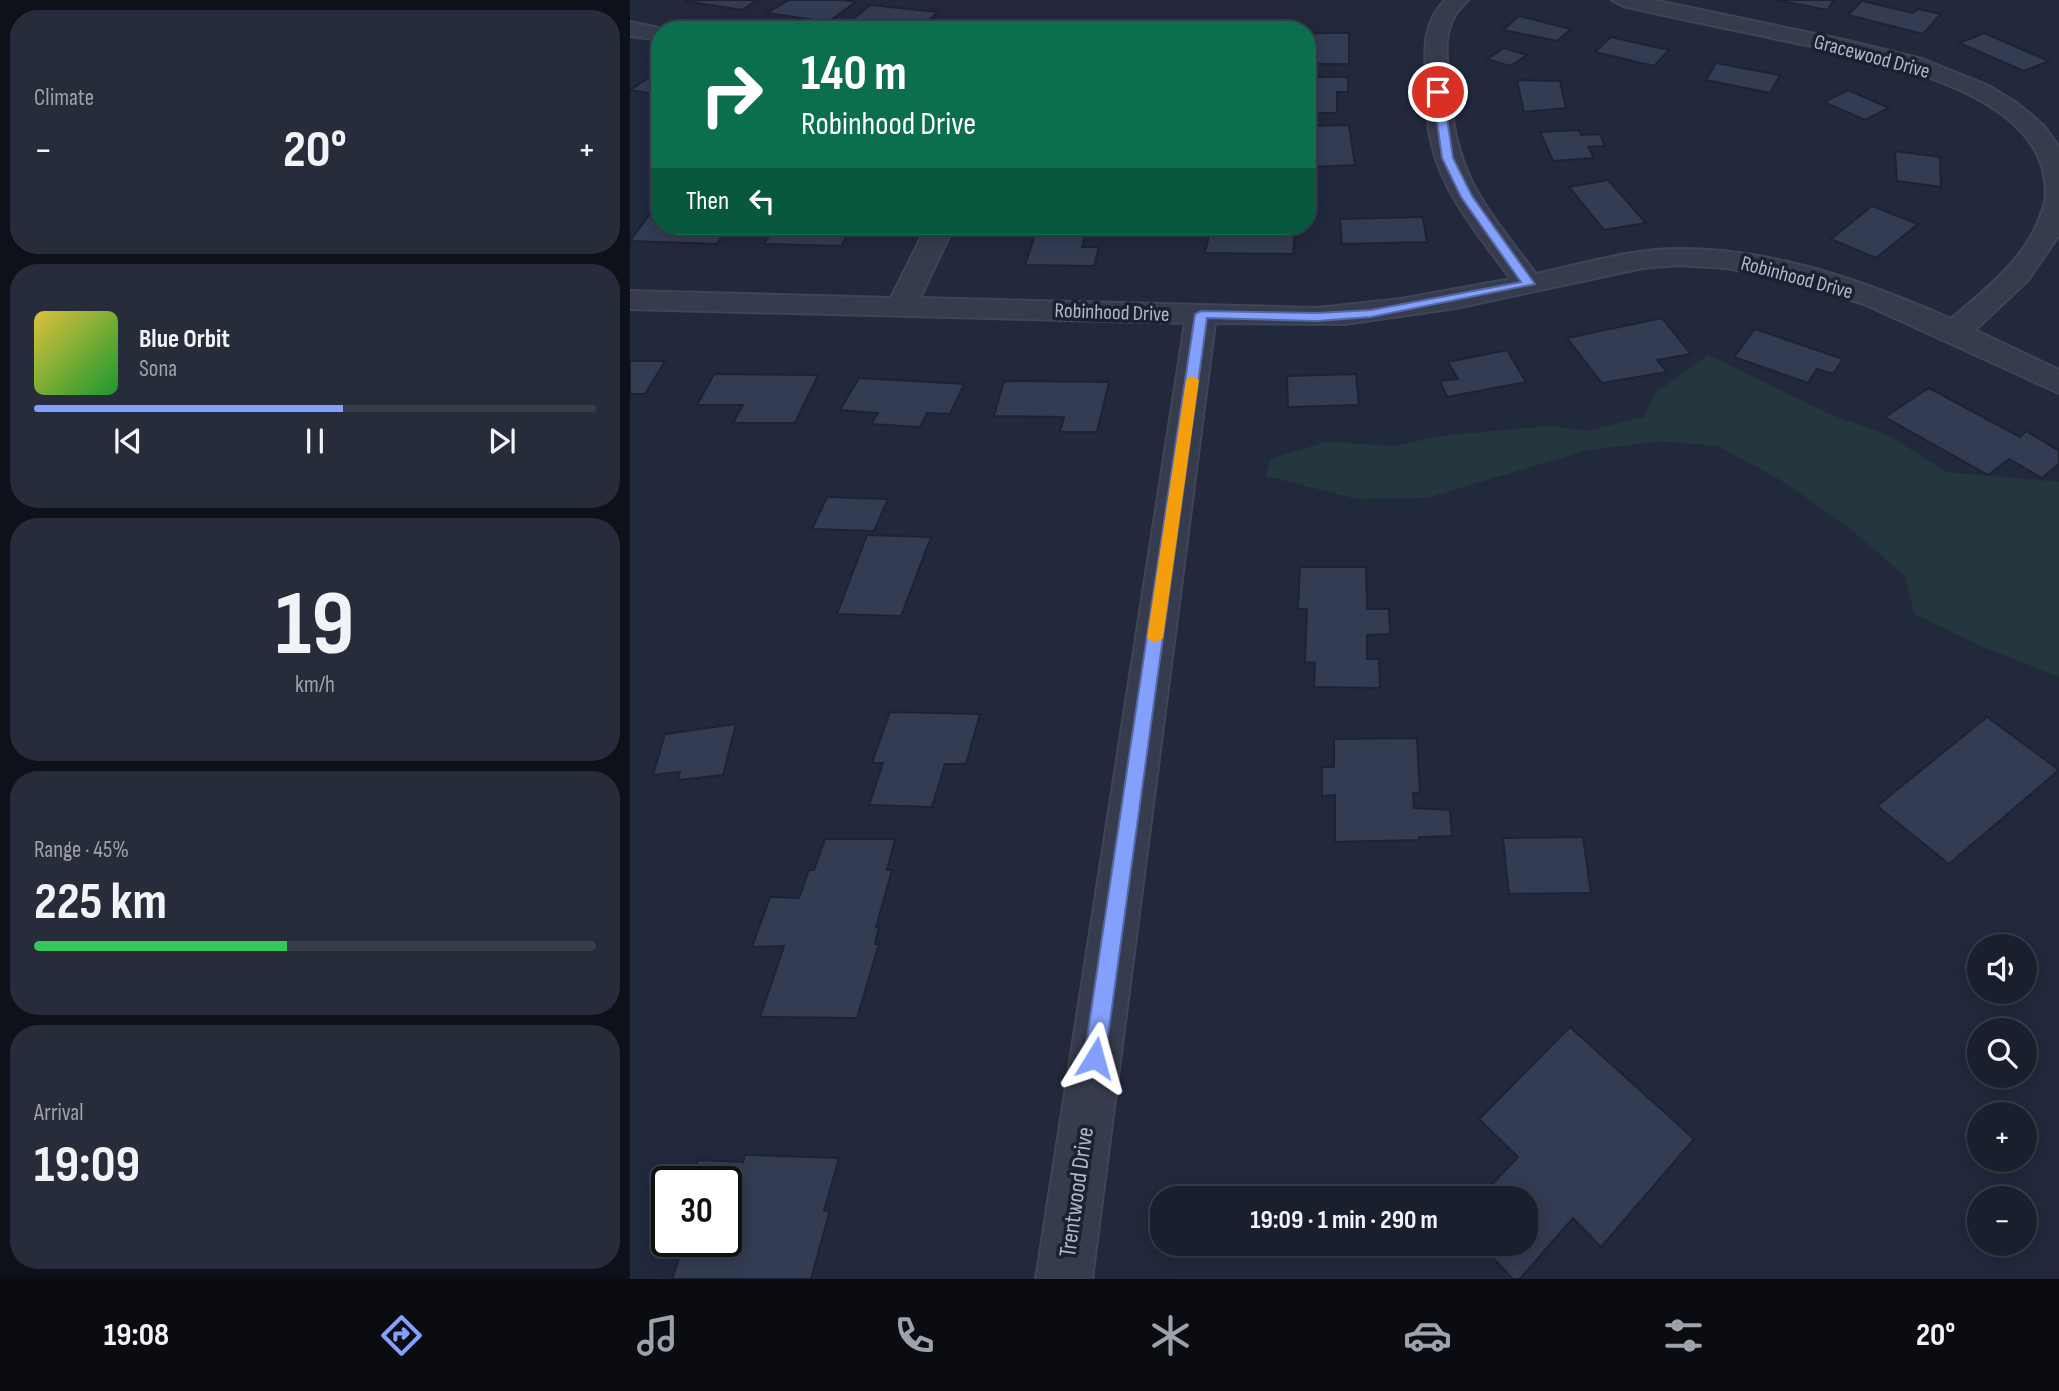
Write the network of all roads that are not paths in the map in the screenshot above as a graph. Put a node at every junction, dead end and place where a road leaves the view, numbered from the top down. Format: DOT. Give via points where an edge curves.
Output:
graph roads {
  1 [pos="1457,0"];
  2 [pos="1623,0"];
  3 [pos="630,29"];
  4 [pos="651,32"];
  5 [pos="2059,198"];
  6 [pos="936,235"];
  7 [pos="1529,284"];
  8 [pos="630,300"];
  9 [pos="902,306"];
  10 [pos="1201,314"];
  11 [pos="1954,332"];
  12 [pos="2059,383"];
  13 [pos="1064,1279"];
  1 -- 7 [label="street" via="1438,24 1434,44 1447,158 1466,197"];
  2 -- 5 [label="street, Gracewood Drive" via="1852,48 1950,77 2007,108 2033,129 2058,174"];
  3 -- 4 [label="street"];
  5 -- 11 [label="street, Gracewood Drive" via="2051,229 2037,252 2013,281"];
  6 -- 9 [label="street"];
  7 -- 10 [label="street, Robinhood Drive" via="1371,313 1317,317"];
  7 -- 11 [label="street, Robinhood Drive" via="1635,262 1678,257 1725,259 1847,288"];
  8 -- 9 [label="street, Robinhood Drive"];
  9 -- 10 [label="street, Robinhood Drive"];
  10 -- 13 [label="street, Trentwood Drive"];
  11 -- 12 [label="street, Robinhood Drive"];
}
